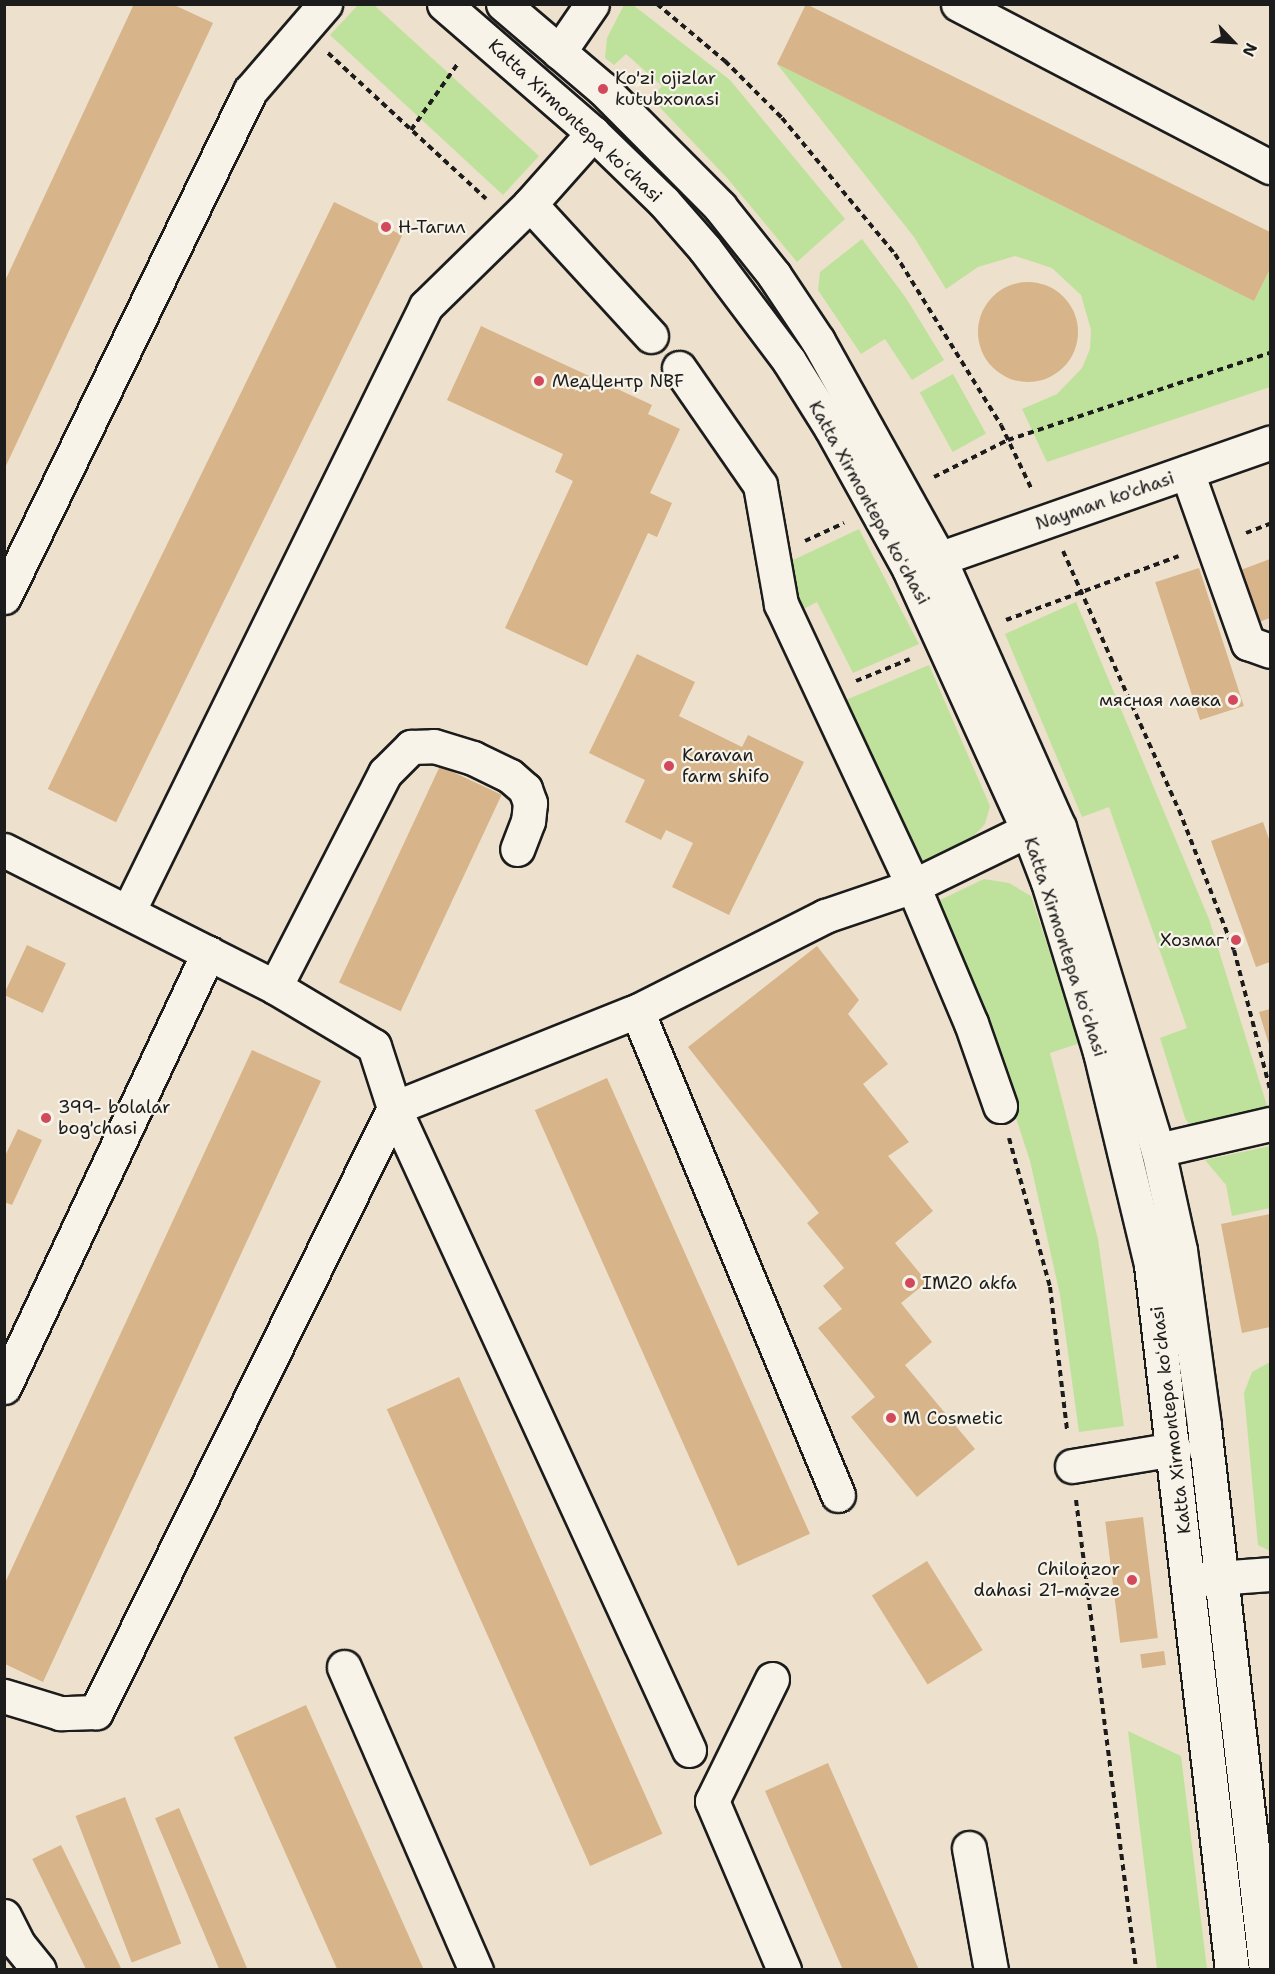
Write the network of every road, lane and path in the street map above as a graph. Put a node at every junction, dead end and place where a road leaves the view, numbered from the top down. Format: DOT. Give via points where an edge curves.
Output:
graph roads {
  1 [pos="325,4"];
  2 [pos="444,4"];
  3 [pos="503,4"];
  4 [pos="592,4"];
  5 [pos="958,4"];
  6 [pos="303,29"];
  7 [pos="479,33"];
  8 [pos="559,52"];
  9 [pos="411,130"];
  10 [pos="593,133"];
  11 [pos="1270,167"];
  12 [pos="530,204"];
  13 [pos="651,336"];
  14 [pos="1270,353"];
  15 [pos="680,368"];
  16 [pos="1008,440"];
  17 [pos="1270,443"];
  18 [pos="1187,472"];
  19 [pos="924,564"];
  20 [pos="4,597"];
  21 [pos="1270,651"];
  22 [pos="1028,830"];
  23 [pos="517,849"];
  24 [pos="4,850"];
  25 [pos="913,886"];
  26 [pos="129,910"];
  27 [pos="208,953"];
  28 [pos="275,987"];
  29 [pos="637,1011"];
  30 [pos="1000,1106"];
  31 [pos="394,1108"];
  32 [pos="1270,1124"];
  33 [pos="1158,1150"];
  34 [pos="4,1387"];
  35 [pos="1175,1449"];
  36 [pos="1072,1466"];
  37 [pos="838,1495"];
  38 [pos="1270,1574"];
  39 [pos="1205,1579"];
  40 [pos="344,1667"];
  41 [pos="772,1679"];
  42 [pos="4,1696"];
  43 [pos="689,1750"];
  44 [pos="969,1848"];
  45 [pos="4,1916"];
  46 [pos="39,1970"];
  47 [pos="476,1970"];
  48 [pos="784,1970"];
  49 [pos="991,1970"];
  50 [pos="1136,1970"];
  51 [pos="1232,1970"];
  52 [pos="1266,1970"];
  1 -- 6 [label="main road"];
  2 -- 7 [label="main road, Katta Xirmontepa koʻchasi"];
  3 -- 8 [label="main road, Katta Xirmontepa koʻchasi"];
  4 -- 8 [label="main road"];
  5 -- 11 [label="main road"];
  6 -- 9 [label="path"];
  6 -- 20 [label="main road" via="250,91"];
  7 -- 9 [label="path"];
  7 -- 10 [label="main road, Katta Xirmontepa koʻchasi"];
  8 -- 19 [label="main road, Katta Xirmontepa koʻchasi" via="603,89 703,190 774,275 858,406"];
  9 -- 12 [label="path" via="497,209"];
  10 -- 12 [label="main road"];
  10 -- 19 [label="main road, Katta Xirmontepa koʻchasi" via="664,202 745,300"];
  12 -- 13 [label="main road"];
  12 -- 26 [label="main road" via="426,306"];
  14 -- 16 [label="path"];
  15 -- 25 [label="main road" via="760,485 781,604"];
  17 -- 18 [label="main road, Nayman ko'chasi"];
  18 -- 19 [label="main road, Nayman ko'chasi"];
  18 -- 21 [label="main road" via="1248,643"];
  19 -- 22 [label="main road, Katta Xirmontepa koʻchasi"];
  19 -- 33 [label="main road, Katta Xirmontepa koʻchasi" via="1059,827"];
  22 -- 25 [label="main road"];
  22 -- 35 [label="main road, Katta Xirmontepa koʻchasi" via="1100,1052 1141,1209"];
  23 -- 28 [label="main road" via="528,821 530,803 525,789 510,776 473,758 434,746 411,747 385,773"];
  24 -- 26 [label="main road"];
  25 -- 29 [label="main road" via="825,915"];
  25 -- 30 [label="main road" via="971,1023"];
  26 -- 27 [label="main road"];
  27 -- 28 [label="main road"];
  27 -- 34 [label="main road"];
  28 -- 31 [label="main road" via="374,1046"];
  29 -- 31 [label="main road"];
  29 -- 37 [label="main road"];
  30 -- 36 [label="path" via="1050,1287"];
  31 -- 42 [label="main road" via="96,1712 60,1713"];
  31 -- 43 [label="main road"];
  32 -- 33 [label="main road"];
  33 -- 39 [label="main road, Katta Xirmontepa koʻchasi" via="1180,1250 1193,1338"];
  35 -- 36 [label="main road"];
  35 -- 39 [label="main road, Katta Xirmontepa koʻchasi"];
  36 -- 50 [label="path"];
  38 -- 39 [label="main road"];
  39 -- 51 [label="main road, Katta Xirmontepa koʻchasi"];
  39 -- 52 [label="main road, Katta Xirmontepa koʻchasi"];
  40 -- 47 [label="main road"];
  41 -- 48 [label="main road" via="712,1801"];
  44 -- 49 [label="main road"];
  45 -- 46 [label="main road" via="18,1944"];
}
